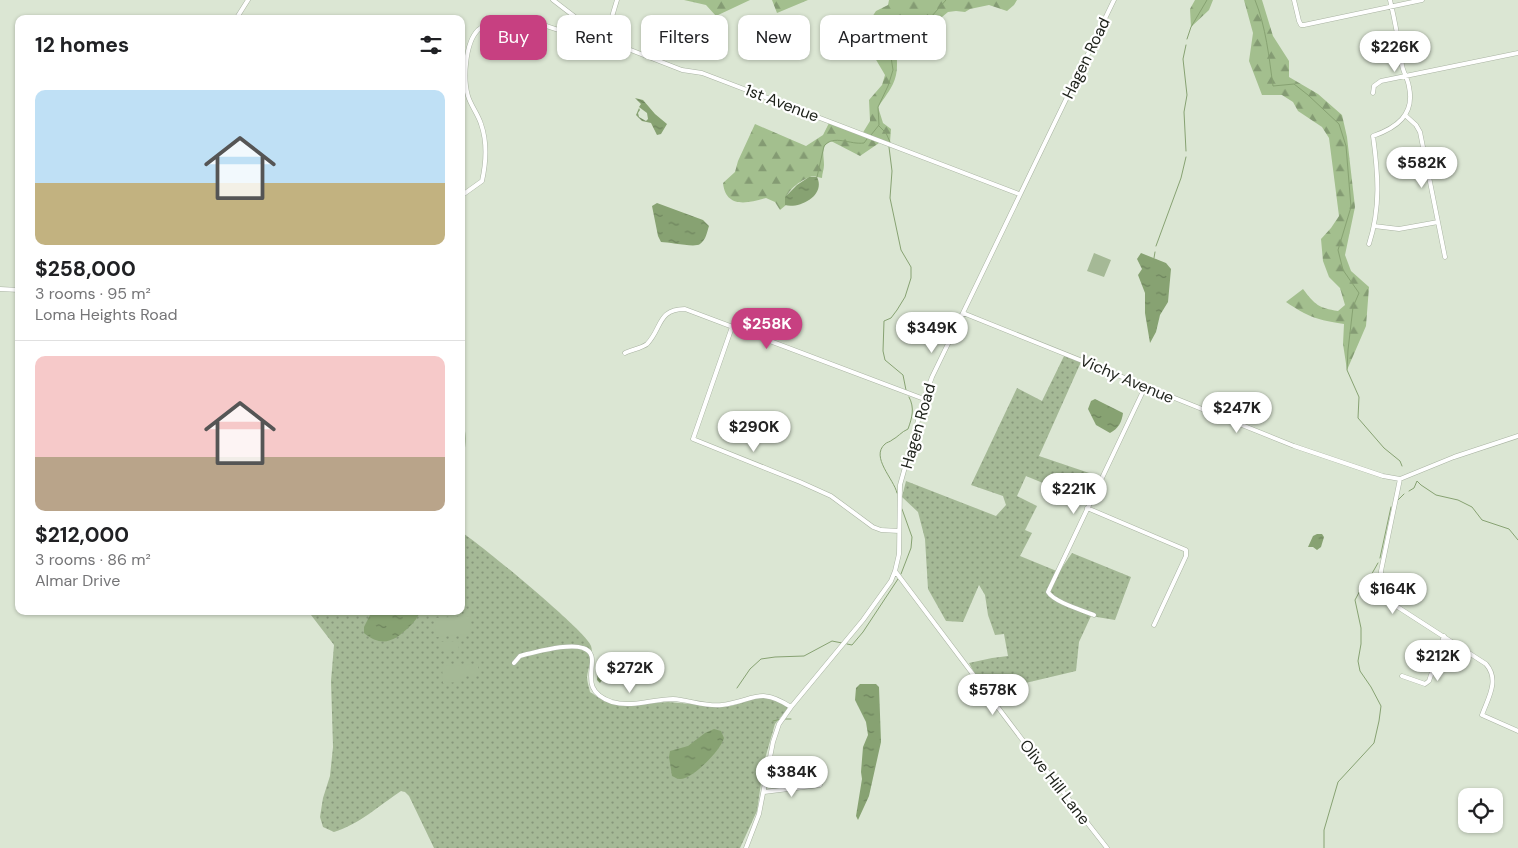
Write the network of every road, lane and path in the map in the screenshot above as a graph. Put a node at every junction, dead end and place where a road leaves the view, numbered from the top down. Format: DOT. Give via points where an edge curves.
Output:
graph roads {
  1 [pos="248,0"];
  2 [pos="553,0"];
  3 [pos="616,0"];
  4 [pos="1114,0"];
  5 [pos="1294,0"];
  6 [pos="1390,0"];
  7 [pos="1422,0"];
  8 [pos="1392,7"];
  9 [pos="239,15"];
  10 [pos="572,15"];
  11 [pos="612,15"];
  12 [pos="557,30"];
  13 [pos="631,50"];
  14 [pos="1518,53"];
  15 [pos="465,68"];
  16 [pos="1406,76"];
  17 [pos="465,78"];
  18 [pos="1373,93"];
  19 [pos="1406,116"];
  20 [pos="465,193"];
  21 [pos="1019,194"];
  22 [pos="1438,222"];
  23 [pos="1374,226"];
  24 [pos="1369,244"];
  25 [pos="1445,257"];
  26 [pos="0,289"];
  27 [pos="15,290"];
  28 [pos="962,313"];
  29 [pos="732,327"];
  30 [pos="625,353"];
  31 [pos="1146,386"];
  32 [pos="924,399"];
  33 [pos="1518,436"];
  34 [pos="1400,479"];
  35 [pos="1087,508"];
  36 [pos="899,531"];
  37 [pos="895,571"];
  38 [pos="1094,614"];
  39 [pos="1154,625"];
  40 [pos="1444,636"];
  41 [pos="514,663"];
  42 [pos="1402,676"];
  43 [pos="791,707"];
  44 [pos="1518,731"];
  45 [pos="820,785"];
  46 [pos="764,792"];
  47 [pos="746,848"];
  48 [pos="1106,848"];
  1 -- 9 [label="street"];
  2 -- 10 [label="street, 1st Avenue"];
  3 -- 11 [label="street"];
  4 -- 21 [label="street, Hagen Road"];
  5 -- 8 [label="street" via="1301,25"];
  6 -- 8 [label="street"];
  7 -- 8 [label="street"];
  8 -- 16 [label="street"];
  12 -- 15 [label="street" via="512,19 479,28 470,44"];
  13 -- 21 [label="street, 1st Avenue" via="682,70 702,73"];
  14 -- 16 [label="street"];
  16 -- 18 [label="street" via="1377,83"];
  16 -- 19 [label="street" via="1410,94"];
  17 -- 20 [label="street" via="468,95 482,125 485,156 482,181"];
  19 -- 22 [label="street" via="1420,132"];
  19 -- 23 [label="street" via="1387,131 1373,136 1378,183"];
  21 -- 28 [label="street, Hagen Road"];
  22 -- 23 [label="street" via="1399,229"];
  22 -- 25 [label="street"];
  23 -- 24 [label="street"];
  26 -- 27 [label="street"];
  28 -- 31 [label="street, Vichy Avenue"];
  28 -- 32 [label="street, Hagen Road"];
  29 -- 30 [label="street" via="685,309 674,309 666,314 646,345"];
  29 -- 32 [label="street"];
  29 -- 36 [label="street" via="693,439 831,496 872,527"];
  31 -- 34 [label="street, Vichy Avenue" via="1294,446"];
  31 -- 35 [label="street"];
  32 -- 36 [label="street, Hagen Road" via="900,485"];
  33 -- 34 [label="street"];
  34 -- 40 [label="street" via="1381,571 1382,589 1393,604"];
  35 -- 38 [label="street" via="1048,592"];
  35 -- 39 [label="street" via="1186,550"];
  36 -- 37 [label="street, Hagen Road"];
  37 -- 43 [label="street, Hagen Road" via="863,620"];
  37 -- 48 [label="street, Olive Hill Lane"];
  40 -- 42 [label="street" via="1425,684"];
  40 -- 44 [label="street" via="1490,669 1493,686 1482,715"];
  41 -- 43 [label="street" via="525,654 576,646 590,654 593,689 613,702 631,704 672,699 720,705 764,696"];
  43 -- 46 [label="street, Hagen Road" via="773,742"];
  45 -- 46 [label="street"];
  46 -- 47 [label="street, Hagen Road"];
}
